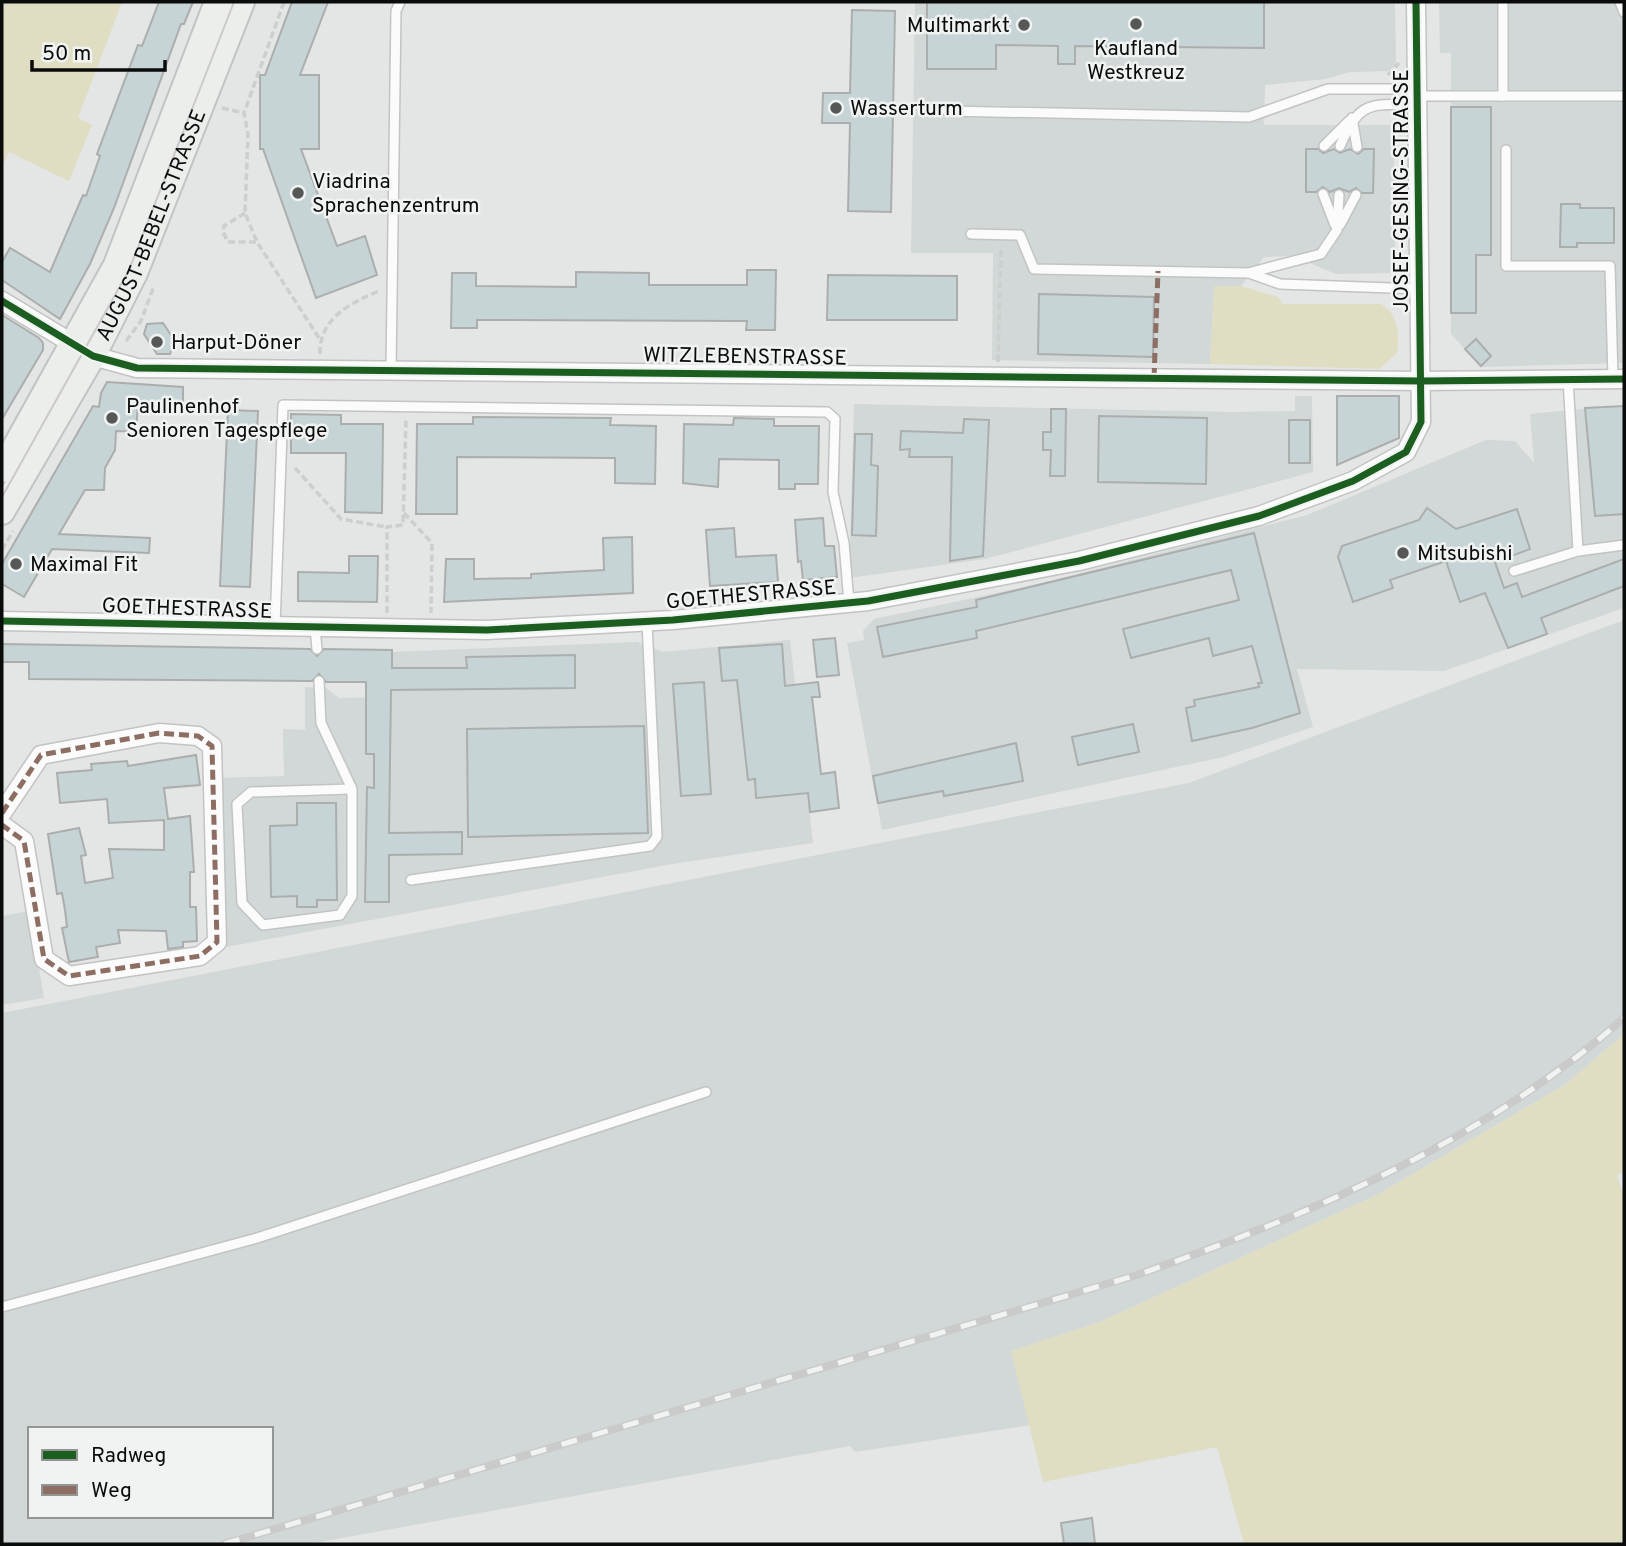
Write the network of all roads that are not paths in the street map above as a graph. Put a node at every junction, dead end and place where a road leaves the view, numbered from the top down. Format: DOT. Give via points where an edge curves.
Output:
graph roads {
  1 [pos="218,2"];
  2 [pos="242,2"];
  3 [pos="400,2"];
  4 [pos="1416,2"];
  5 [pos="1503,2"];
  6 [pos="1620,2"];
  7 [pos="1624,12"];
  8 [pos="1418,96"];
  9 [pos="1503,96"];
  10 [pos="1624,96"];
  11 [pos="947,111"];
  12 [pos="1352,118"];
  13 [pos="1324,146"];
  14 [pos="1340,146"];
  15 [pos="1357,147"];
  16 [pos="1506,150"];
  17 [pos="1323,194"];
  18 [pos="1339,195"];
  19 [pos="1356,195"];
  20 [pos="1337,230"];
  21 [pos="971,234"];
  22 [pos="1248,273"];
  23 [pos="1419,289"];
  24 [pos="2,301"];
  25 [pos="83,350"];
  26 [pos="391,370"];
  27 [pos="1568,379"];
  28 [pos="1619,379"];
  29 [pos="1421,381"];
  30 [pos="2,470"];
  31 [pos="2,512"];
  32 [pos="1624,545"];
  33 [pos="1578,551"];
  34 [pos="1514,571"];
  35 [pos="849,603"];
  36 [pos="2,621"];
  37 [pos="647,622"];
  38 [pos="275,628"];
  39 [pos="315,628"];
  40 [pos="317,649"];
  41 [pos="319,681"];
  42 [pos="352,789"];
  43 [pos="2,813"];
  44 [pos="2,825"];
  45 [pos="411,880"];
  46 [pos="706,1091"];
  47 [pos="2,1307"];
  1 -- 25 [label="street, AUGUST-BEBEL-STRASSE"];
  2 -- 25 [label="street, AUGUST-BEBEL-STRASSE" via="135,273"];
  3 -- 26 [label="lane" via="396,11"];
  4 -- 8 [label="street, JOSEF-GESING-STRASSE"];
  5 -- 9 [label="lane"];
  6 -- 7 [label="lane"];
  8 -- 9 [label="lane"];
  8 -- 11 [label="lane" via="1328,89 1248,117"];
  8 -- 12 [label="lane" via="1372,105"];
  8 -- 23 [label="street, JOSEF-GESING-STRASSE"];
  9 -- 10 [label="lane"];
  12 -- 13 [label="lane"];
  12 -- 14 [label="lane"];
  12 -- 15 [label="lane"];
  16 -- 28 [label="lane" via="1506,266 1610,266"];
  17 -- 20 [label="lane"];
  18 -- 20 [label="lane"];
  19 -- 20 [label="lane"];
  20 -- 22 [label="lane" via="1321,254"];
  21 -- 22 [label="lane" via="1020,234 1034,269"];
  22 -- 23 [label="lane" via="1280,284"];
  23 -- 29 [label="street, JOSEF-GESING-STRASSE"];
  24 -- 25 [label="street, WITZLEBENSTRASSE"];
  25 -- 26 [label="street, WITZLEBENSTRASSE" via="137,368"];
  25 -- 30 [label="street, AUGUST-BEBEL-STRASSE"];
  25 -- 31 [label="street, AUGUST-BEBEL-STRASSE"];
  26 -- 29 [label="street, WITZLEBENSTRASSE"];
  27 -- 28 [label="street, WITZLEBENSTRASSE"];
  27 -- 29 [label="street, WITZLEBENSTRASSE"];
  27 -- 33 [label="lane"];
  29 -- 35 [label="street, GOETHESTRASSE" via="1421,422 1406,452 1353,481 1259,516 1079,561"];
  32 -- 33 [label="lane"];
  33 -- 34 [label="lane"];
  35 -- 37 [label="street, GOETHESTRASSE"];
  35 -- 38 [label="lane" via="844,543 833,492 835,419 827,412 284,405"];
  36 -- 38 [label="street, GOETHESTRASSE"];
  37 -- 39 [label="street, GOETHESTRASSE"];
  37 -- 45 [label="lane" via="657,837 650,846"];
  38 -- 39 [label="street, GOETHESTRASSE"];
  39 -- 40 [label="lane"];
  41 -- 42 [label="lane" via="321,723"];
  42 -- 42 [label="lane" via="352,896 340,915 263,925 242,903 237,804 251,792"];
  43 -- 44 [label="street" via="41,755 159,733 198,736 212,746 216,942 200,956 69,976 44,959 24,841"];
  46 -- 47 [label="lane" via="257,1238"];
}
